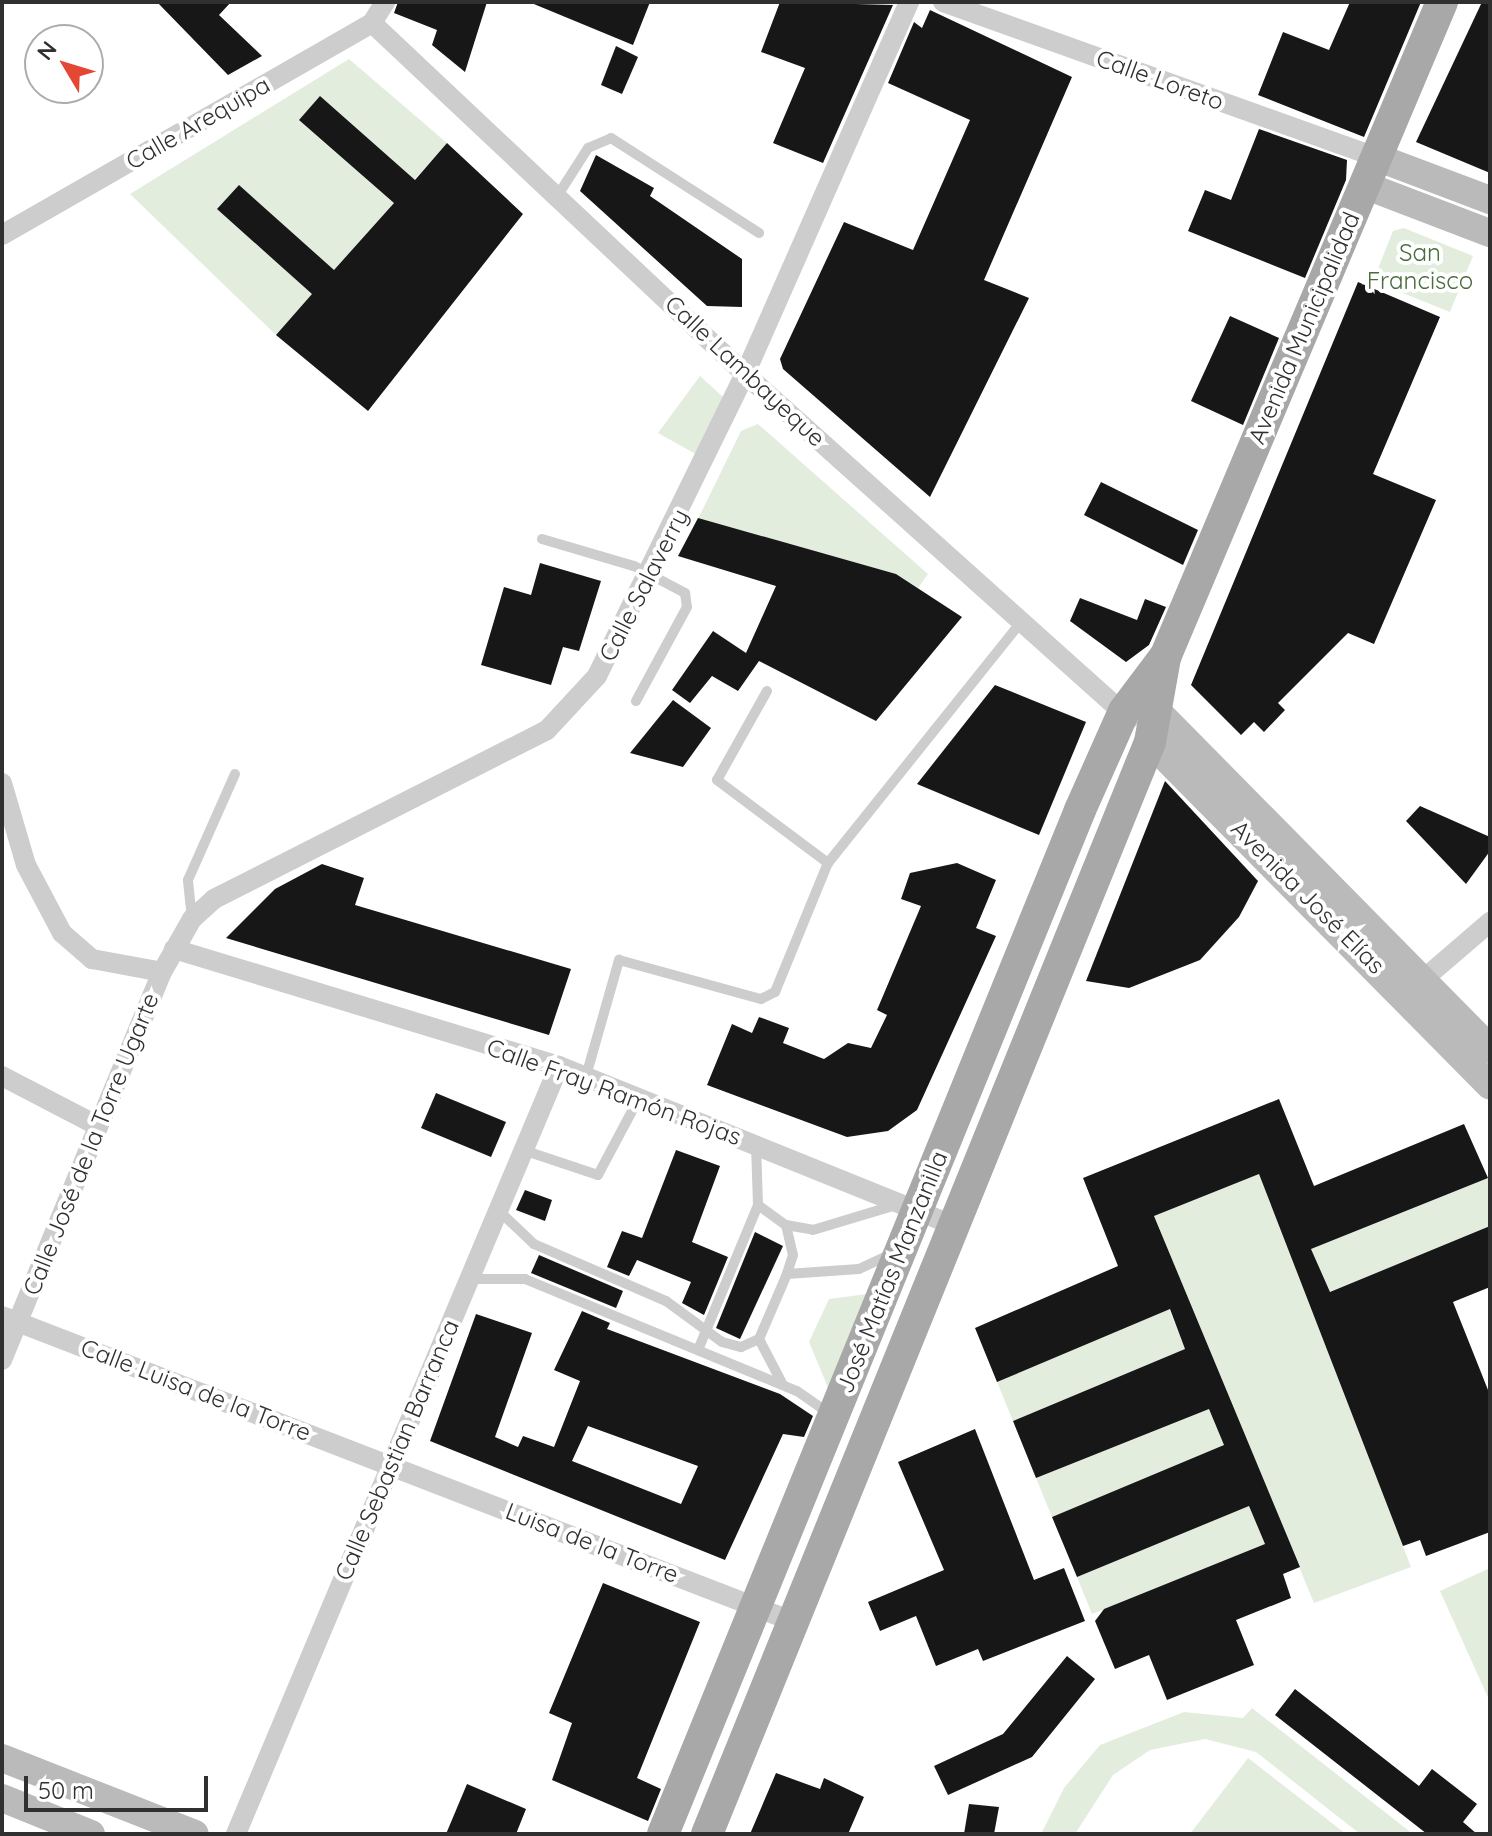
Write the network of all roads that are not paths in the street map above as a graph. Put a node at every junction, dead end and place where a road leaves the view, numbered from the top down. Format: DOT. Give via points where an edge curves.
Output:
graph roads {
  1 [pos="385,2"];
  2 [pos="909,2"];
  3 [pos="943,2"];
  4 [pos="1442,2"];
  5 [pos="372,23"];
  6 [pos="1370,171"];
  7 [pos="558,195"];
  8 [pos="1490,200"];
  9 [pos="759,233"];
  10 [pos="1490,233"];
  11 [pos="2,235"];
  12 [pos="745,374"];
  13 [pos="542,539"];
  14 [pos="652,574"];
  15 [pos="1022,621"];
  16 [pos="1166,655"];
  17 [pos="767,691"];
  18 [pos="636,701"];
  19 [pos="1124,711"];
  20 [pos="1154,727"];
  21 [pos="235,774"];
  22 [pos="2,783"];
  23 [pos="828,863"];
  24 [pos="192,919"];
  25 [pos="1490,922"];
  26 [pos="174,949"];
  27 [pos="162,972"];
  28 [pos="1415,986"];
  29 [pos="1490,1049"];
  30 [pos="559,1066"];
  31 [pos="2,1076"];
  32 [pos="586,1076"];
  33 [pos="1490,1085"];
  34 [pos="639,1098"];
  35 [pos="98,1126"];
  36 [pos="756,1145"];
  37 [pos="523,1150"];
  38 [pos="758,1205"];
  39 [pos="909,1206"];
  40 [pos="498,1210"];
  41 [pos="786,1225"];
  42 [pos="956,1226"];
  43 [pos="901,1250"];
  44 [pos="787,1274"];
  45 [pos="469,1279"];
  46 [pos="10,1319"];
  47 [pos="708,1326"];
  48 [pos="759,1339"];
  49 [pos="698,1350"];
  50 [pos="2,1360"];
  51 [pos="783,1385"];
  52 [pos="830,1425"];
  53 [pos="391,1465"];
  54 [pos="756,1606"];
  55 [pos="794,1622"];
  56 [pos="2,1758"];
  57 [pos="2,1798"];
  58 [pos="91,1834"];
  59 [pos="195,1834"];
  60 [pos="236,1834"];
  61 [pos="663,1834"];
  62 [pos="707,1834"];
  1 -- 5 [label="street, Calle Arequipa"];
  2 -- 12 [label="street, Calle Salaverry"];
  3 -- 6 [label="street, Calle Loreto"];
  4 -- 6 [label="main road, Avenida Municipalidad"];
  5 -- 7 [label="street, Calle Lambayeque"];
  5 -- 11 [label="street, Calle Arequipa"];
  6 -- 8 [label="street"];
  6 -- 10 [label="street"];
  6 -- 16 [label="main road, Avenida Municipalidad"];
  7 -- 9 [label="lane" via="588,148 611,138"];
  7 -- 12 [label="street, Calle Lambayeque"];
  12 -- 14 [label="street, Calle Salaverry"];
  12 -- 15 [label="street, Calle Lambayeque"];
  13 -- 14 [label="lane"];
  14 -- 18 [label="lane" via="688,600"];
  14 -- 24 [label="street, Calle Salaverry" via="597,676 547,730 214,899"];
  15 -- 19 [label="street, Calle Lambayeque"];
  15 -- 23 [label="lane"];
  16 -- 19 [label="main road, Avenida Municipalidad"];
  16 -- 20 [label="main road, Avenida Municipalidad"];
  17 -- 23 [label="lane" via="717,780"];
  19 -- 20 [label="street, Avenida José Elías"];
  19 -- 20 [label="street"];
  19 -- 39 [label="main road, José Matías Manzanilla"];
  20 -- 28 [label="street, Avenida José Elías"];
  20 -- 42 [label="main road, José Matías Manzanilla"];
  21 -- 24 [label="lane" via="188,880"];
  22 -- 27 [label="street" via="26,865 62,933 92,959"];
  23 -- 32 [label="lane" via="767,998 617,962"];
  24 -- 26 [label="street, Calle Salaverry"];
  25 -- 28 [label="street"];
  26 -- 27 [label="street, Calle Salaverry"];
  26 -- 30 [label="street, Calle Fray Ramón Rojas"];
  27 -- 35 [label="street, Calle José de la Torre Ugarte"];
  28 -- 29 [label="street, Avenida José Elías"];
  28 -- 33 [label="street, Avenida José Elías"];
  30 -- 32 [label="street, Calle Fray Ramón Rojas"];
  30 -- 37 [label="street, Calle Sebastian Barranca"];
  31 -- 35 [label="street"];
  32 -- 34 [label="street, Calle Fray Ramón Rojas"];
  34 -- 36 [label="street, Calle Fray Ramón Rojas"];
  34 -- 37 [label="lane" via="598,1175"];
  35 -- 46 [label="street, Calle José de la Torre Ugarte"];
  36 -- 38 [label="lane"];
  36 -- 39 [label="street, Calle Fray Ramón Rojas"];
  37 -- 40 [label="street, Calle Sebastian Barranca"];
  38 -- 41 [label="lane"];
  38 -- 47 [label="lane"];
  39 -- 41 [label="lane" via="813,1230"];
  39 -- 42 [label="street, Calle Fray Ramón Rojas"];
  39 -- 43 [label="main road, José Matías Manzanilla"];
  40 -- 45 [label="street, Calle Sebastian Barranca"];
  40 -- 47 [label="lane" via="534,1244"];
  41 -- 44 [label="lane" via="793,1255"];
  42 -- 55 [label="main road, José Matías Manzanilla"];
  43 -- 44 [label="lane" via="859,1269"];
  43 -- 52 [label="main road, José Matías Manzanilla"];
  44 -- 48 [label="lane"];
  45 -- 49 [label="lane" via="525,1279"];
  45 -- 53 [label="street, Calle Sebastian Barranca"];
  46 -- 50 [label="street, Calle José de la Torre Ugarte"];
  46 -- 53 [label="street, Calle Luisa de la Torre"];
  47 -- 48 [label="lane" via="722,1342 741,1347"];
  47 -- 49 [label="lane"];
  48 -- 51 [label="lane"];
  49 -- 51 [label="lane"];
  51 -- 52 [label="lane" via="817,1402 833,1417"];
  52 -- 54 [label="main road, José Matías Manzanilla"];
  53 -- 54 [label="street, Luisa de la Torre"];
  53 -- 60 [label="street, Calle Sebastian Barranca"];
  54 -- 55 [label="street, Luisa de la Torre"];
  54 -- 61 [label="main road, José Matías Manzanilla"];
  55 -- 62 [label="main road, José Matías Manzanilla"];
  56 -- 59 [label="street"];
  57 -- 58 [label="street"];
}
